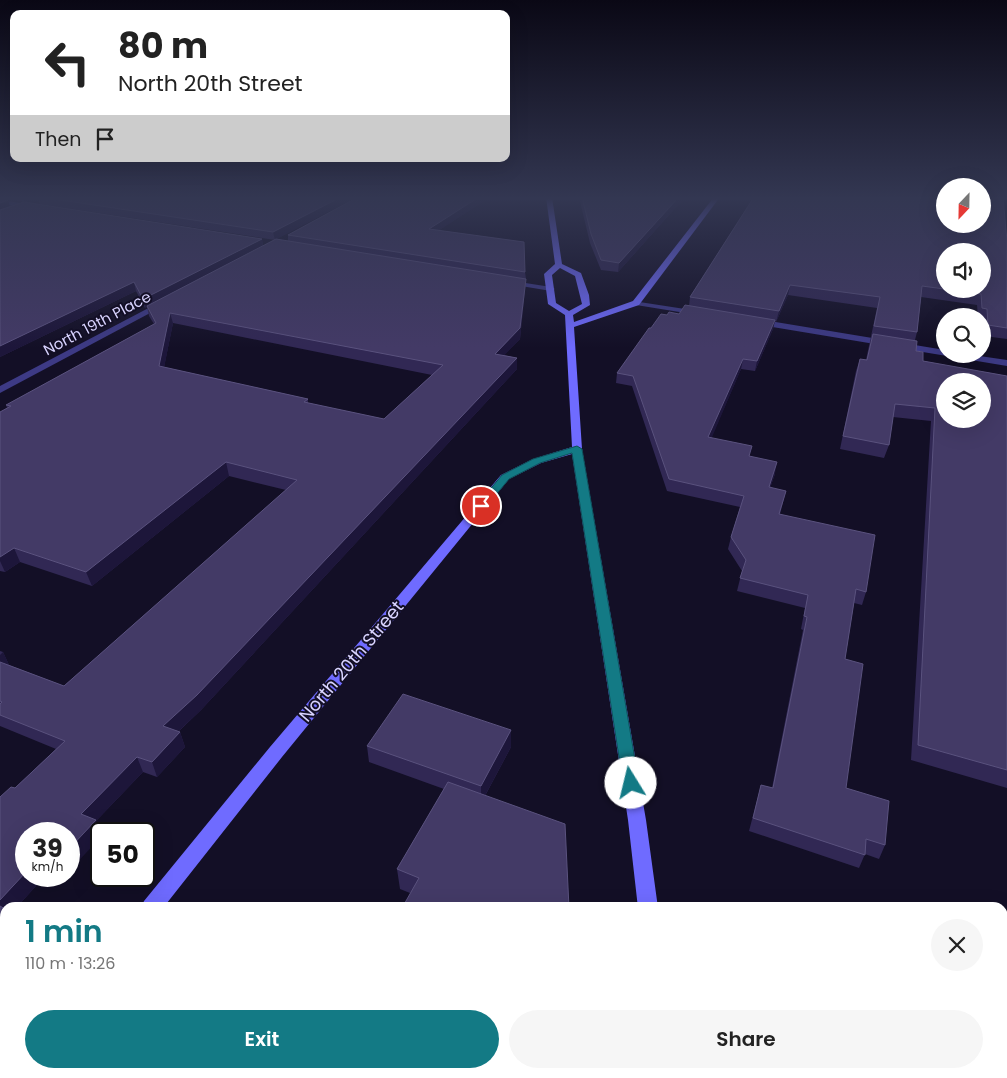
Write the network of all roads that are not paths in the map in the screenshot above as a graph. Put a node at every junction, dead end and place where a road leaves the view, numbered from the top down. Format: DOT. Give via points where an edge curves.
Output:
graph roads {
  1 [pos="556,247"];
  2 [pos="679,247"];
  3 [pos="559,265"];
  4 [pos="503,282"];
  5 [pos="551,289"];
  6 [pos="169,301"];
  7 [pos="636,303"];
  8 [pos="569,314"];
  9 [pos="704,314"];
  10 [pos="744,320"];
  11 [pos="570,326"];
  12 [pos="936,352"];
  13 [pos="991,360"];
  14 [pos="1007,363"];
  15 [pos="0,390"];
  16 [pos="577,449"];
  17 [pos="156,902"];
  18 [pos="647,902"];
  1 -- 3 [label="main road"];
  2 -- 7 [label="main road"];
  3 -- 5 [label="main road" via="548,274"];
  3 -- 8 [label="main road" via="578,275 586,295 586,305"];
  4 -- 5 [label="street"];
  5 -- 8 [label="main road" via="552,304"];
  6 -- 15 [label="street, North 19th Place"];
  7 -- 9 [label="street"];
  7 -- 11 [label="main road"];
  8 -- 11 [label="main road"];
  10 -- 12 [label="street"];
  11 -- 16 [label="main road"];
  13 -- 14 [label="street"];
  16 -- 17 [label="main road, North 20th Street" via="536,461 505,477"];
  16 -- 18 [label="main road"];
}
